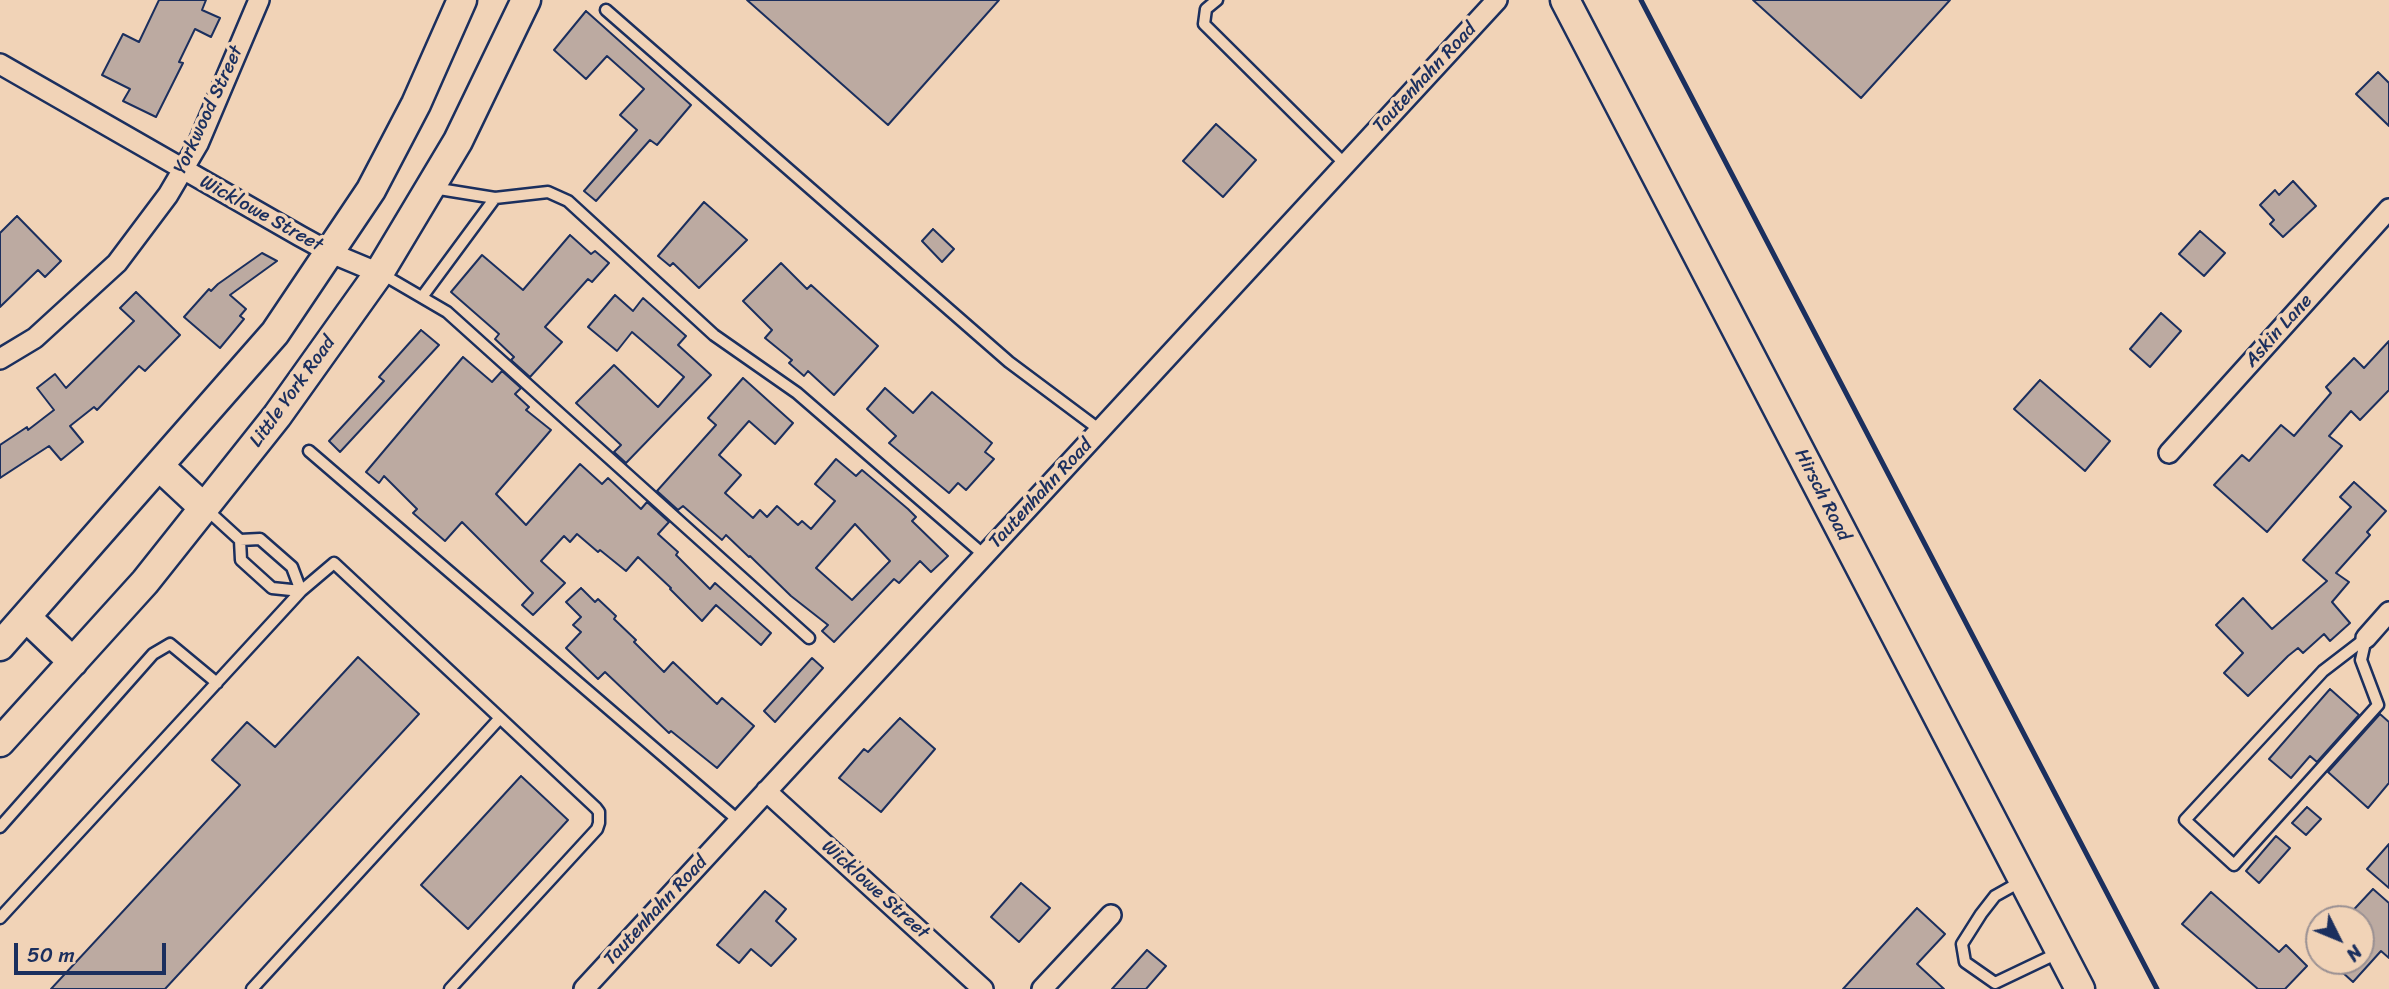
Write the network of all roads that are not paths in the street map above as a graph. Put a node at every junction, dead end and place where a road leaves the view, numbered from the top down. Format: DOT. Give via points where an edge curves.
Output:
graph roads {
  1 [pos="259,0"];
  2 [pos="462,0"];
  3 [pos="526,0"];
  4 [pos="1217,0"];
  5 [pos="1497,0"];
  6 [pos="1565,0"];
  7 [pos="606,10"];
  8 [pos="0,64"];
  9 [pos="1346,164"];
  10 [pos="183,170"];
  11 [pos="430,188"];
  12 [pos="495,198"];
  13 [pos="2389,209"];
  14 [pos="331,253"];
  15 [pos="379,273"];
  16 [pos="422,297"];
  17 [pos="0,359"];
  18 [pos="1100,430"];
  19 [pos="309,451"];
  20 [pos="2169,453"];
  21 [pos="159,466"];
  22 [pos="204,508"];
  23 [pos="240,540"];
  24 [pos="984,555"];
  25 [pos="301,591"];
  26 [pos="2389,612"];
  27 [pos="26,617"];
  28 [pos="809,638"];
  29 [pos="2366,638"];
  30 [pos="0,646"];
  31 [pos="73,662"];
  32 [pos="217,683"];
  33 [pos="500,718"];
  34 [pos="0,742"];
  35 [pos="766,791"];
  36 [pos="739,821"];
  37 [pos="0,827"];
  38 [pos="2023,881"];
  39 [pos="1111,915"];
  40 [pos="0,918"];
  41 [pos="2060,952"];
  42 [pos="252,989"];
  43 [pos="450,989"];
  44 [pos="584,989"];
  45 [pos="983,989"];
  46 [pos="1042,989"];
  47 [pos="2080,989"];
  1 -- 10 [label="street, Yorkwood Street"];
  2 -- 14 [label="main road" via="416,104 371,190"];
  3 -- 11 [label="main road, Little York Road" via="458,141"];
  4 -- 9 [label="lane" via="1206,9 1204,24"];
  5 -- 9 [label="street, Tautenhahn Road"];
  6 -- 38 [label="main road, Hirsch Road"];
  7 -- 18 [label="lane" via="1009,362"];
  8 -- 10 [label="street, Wicklowe Street"];
  9 -- 18 [label="street, Tautenhahn Road"];
  10 -- 14 [label="street, Wicklowe Street"];
  10 -- 17 [label="street, Yorkwood Street" via="117,263 35,338"];
  11 -- 12 [label="lane"];
  11 -- 15 [label="main road, Little York Road"];
  12 -- 16 [label="lane"];
  12 -- 24 [label="lane" via="548,192 568,201 714,335 797,393"];
  13 -- 20 [label="street, Askin Lane"];
  14 -- 15 [label="street, Wicklowe Street"];
  14 -- 21 [label="main road" via="275,333"];
  15 -- 16 [label="lane"];
  15 -- 22 [label="main road, Little York Road" via="277,416"];
  16 -- 28 [label="lane" via="447,312"];
  18 -- 24 [label="street, Tautenhahn Road"];
  19 -- 36 [label="lane"];
  21 -- 22 [label="main road"];
  21 -- 27 [label="main road"];
  22 -- 23 [label="lane"];
  22 -- 31 [label="main road, Little York Road"];
  23 -- 25 [label="lane" via="260,539 292,567"];
  23 -- 25 [label="lane" via="242,560 272,589"];
  24 -- 35 [label="street, Tautenhahn Road"];
  25 -- 32 [label="lane"];
  25 -- 33 [label="lane" via="334,563"];
  26 -- 29 [label="street"];
  27 -- 30 [label="main road"];
  27 -- 31 [label="main road"];
  29 -- 29 [label="lane" via="2323,671 2185,820 2234,865 2378,705 2361,660"];
  31 -- 34 [label="main road, Little York Road"];
  32 -- 37 [label="lane" via="170,644 153,654"];
  32 -- 40 [label="lane"];
  33 -- 42 [label="lane"];
  33 -- 43 [label="lane" via="596,807 599,823"];
  35 -- 36 [label="street, Tautenhahn Road"];
  35 -- 45 [label="street, Wicklowe Street"];
  36 -- 44 [label="street, Tautenhahn Road"];
  38 -- 41 [label="main road, Hirsch Road"];
  38 -- 41 [label="lane" via="1995,896 1981,914 1962,944 1965,962 1995,983"];
  39 -- 46 [label="street"];
  41 -- 47 [label="main road, Hirsch Road"];
}
